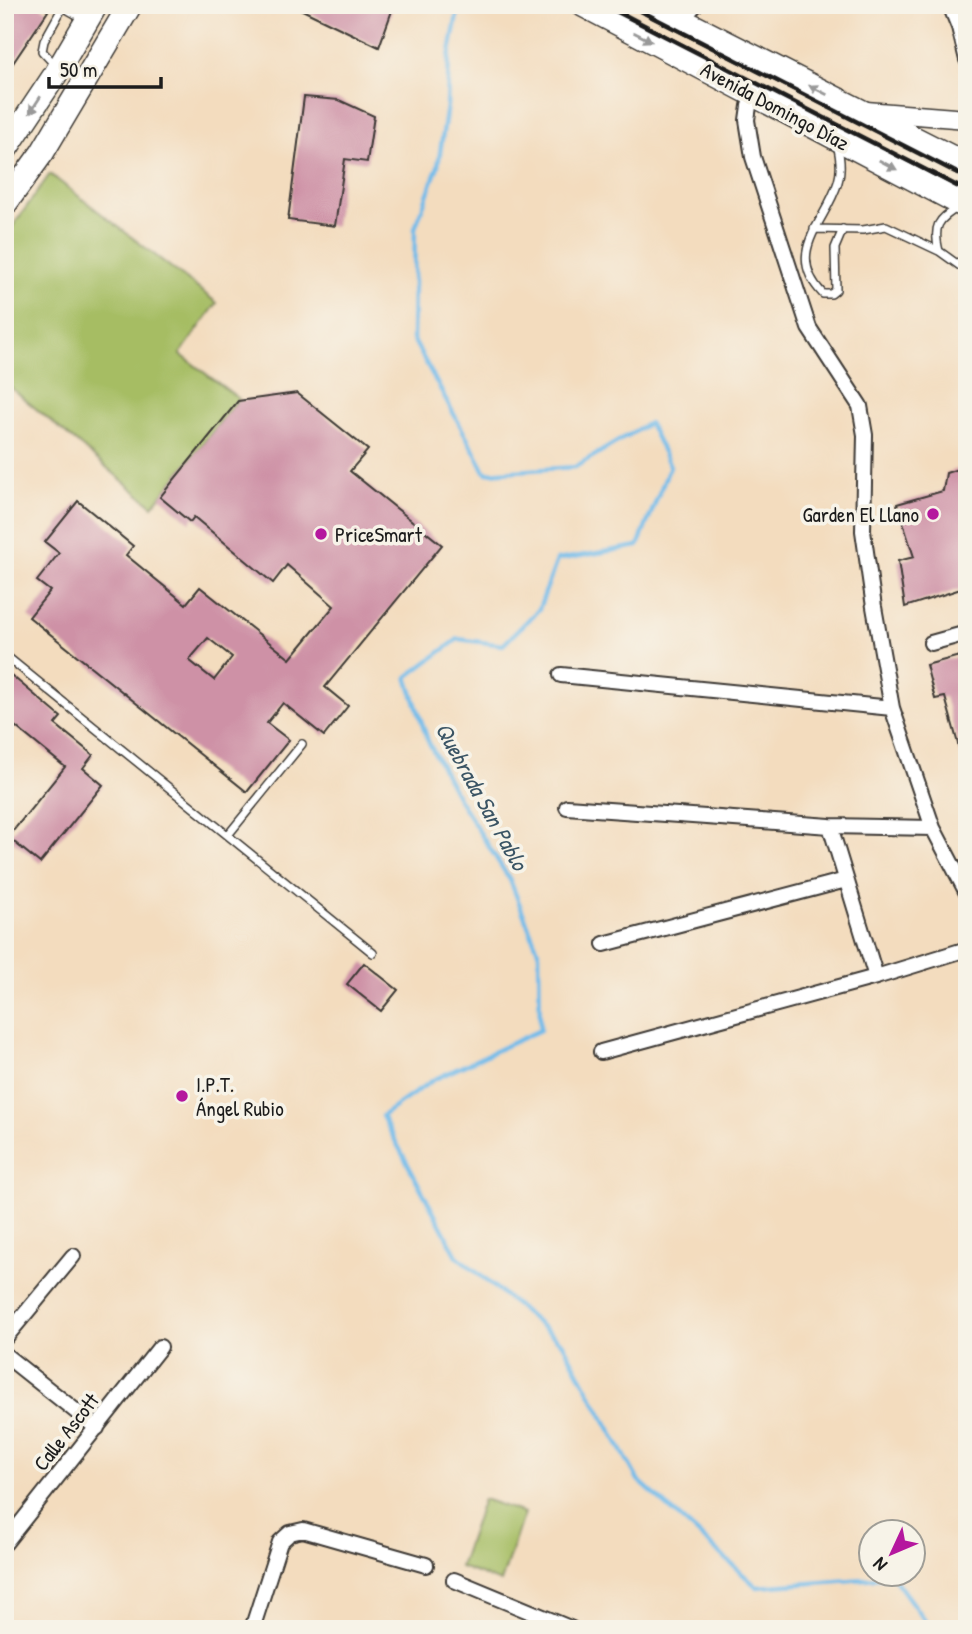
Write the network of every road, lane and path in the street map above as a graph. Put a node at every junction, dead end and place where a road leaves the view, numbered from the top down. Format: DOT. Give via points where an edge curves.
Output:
graph roads {
  1 [pos="116,5"];
  2 [pos="130,5"];
  3 [pos="583,5"];
  4 [pos="652,5"];
  5 [pos="950,5"];
  6 [pos="63,6"];
  7 [pos="92,13"];
  8 [pos="688,13"];
  9 [pos="967,60"];
  10 [pos="96,63"];
  11 [pos="59,68"];
  12 [pos="754,94"];
  13 [pos="858,110"];
  14 [pos="967,120"];
  15 [pos="834,136"];
  16 [pos="9,139"];
  17 [pos="42,153"];
  18 [pos="967,165"];
  19 [pos="5,204"];
  20 [pos="965,206"];
  21 [pos="814,229"];
  22 [pos="843,229"];
  23 [pos="939,251"];
  24 [pos="807,270"];
  25 [pos="967,271"];
  26 [pos="792,276"];
  27 [pos="967,633"];
  28 [pos="931,643"];
  29 [pos="5,655"];
  30 [pos="561,675"];
  31 [pos="892,708"];
  32 [pos="302,744"];
  33 [pos="567,807"];
  34 [pos="830,826"];
  35 [pos="933,828"];
  36 [pos="228,835"];
  37 [pos="961,873"];
  38 [pos="846,880"];
  39 [pos="967,894"];
  40 [pos="604,944"];
  41 [pos="967,949"];
  42 [pos="373,953"];
  43 [pos="876,977"];
  44 [pos="601,1052"];
  45 [pos="73,1256"];
  46 [pos="5,1338"];
  47 [pos="160,1347"];
  48 [pos="5,1355"];
  49 [pos="97,1428"];
  50 [pos="5,1543"];
  51 [pos="426,1565"];
  52 [pos="454,1580"];
  53 [pos="252,1629"];
  54 [pos="572,1629"];
  1 -- 10 [label="main road" via="99,41"];
  2 -- 10 [label="main road"];
  3 -- 12 [label="main road, Avenida Domingo Díaz, one-way"];
  4 -- 8 [label="main road, Avenida Domingo Díaz"];
  5 -- 9 [label="street"];
  6 -- 7 [label="lane"];
  6 -- 11 [label="lane" via="42,51"];
  7 -- 11 [label="main road"];
  13 -- 8 [label="main road, Avenida Domingo Díaz, one-way"];
  10 -- 17 [label="main road"];
  11 -- 16 [label="main road, one-way"];
  12 -- 15 [label="main road, Avenida Domingo Díaz"];
  12 -- 26 [label="street" via="747,120 753,157"];
  13 -- 14 [label="street"];
  13 -- 18 [label="main road, Avenida Domingo Díaz"];
  15 -- 20 [label="main road, Avenida Domingo Díaz, one-way"];
  15 -- 21 [label="lane" via="840,156 839,179"];
  16 -- 17 [label="main road"];
  17 -- 19 [label="main road"];
  20 -- 23 [label="lane" via="939,222 935,233"];
  21 -- 22 [label="lane"];
  21 -- 24 [label="lane" via="808,242"];
  22 -- 23 [label="lane" via="886,226"];
  22 -- 24 [label="lane" via="835,248 836,290 823,294"];
  23 -- 25 [label="lane"];
  24 -- 26 [label="lane"];
  26 -- 31 [label="street" via="809,327 860,406 865,435 863,531"];
  27 -- 28 [label="street"];
  29 -- 36 [label="lane"];
  30 -- 31 [label="street"];
  31 -- 35 [label="street"];
  32 -- 36 [label="lane"];
  33 -- 34 [label="street"];
  34 -- 35 [label="street"];
  34 -- 38 [label="street"];
  35 -- 37 [label="street"];
  36 -- 42 [label="lane"];
  37 -- 39 [label="street"];
  38 -- 40 [label="street"];
  38 -- 43 [label="street"];
  41 -- 43 [label="street"];
  43 -- 44 [label="street"];
  45 -- 46 [label="street"];
  47 -- 49 [label="street, Calle Ascott"];
  48 -- 49 [label="street"];
  49 -- 50 [label="street, Calle Ascott"];
  51 -- 53 [label="street" via="303,1530 290,1533 280,1542"];
  52 -- 54 [label="street"];
}
